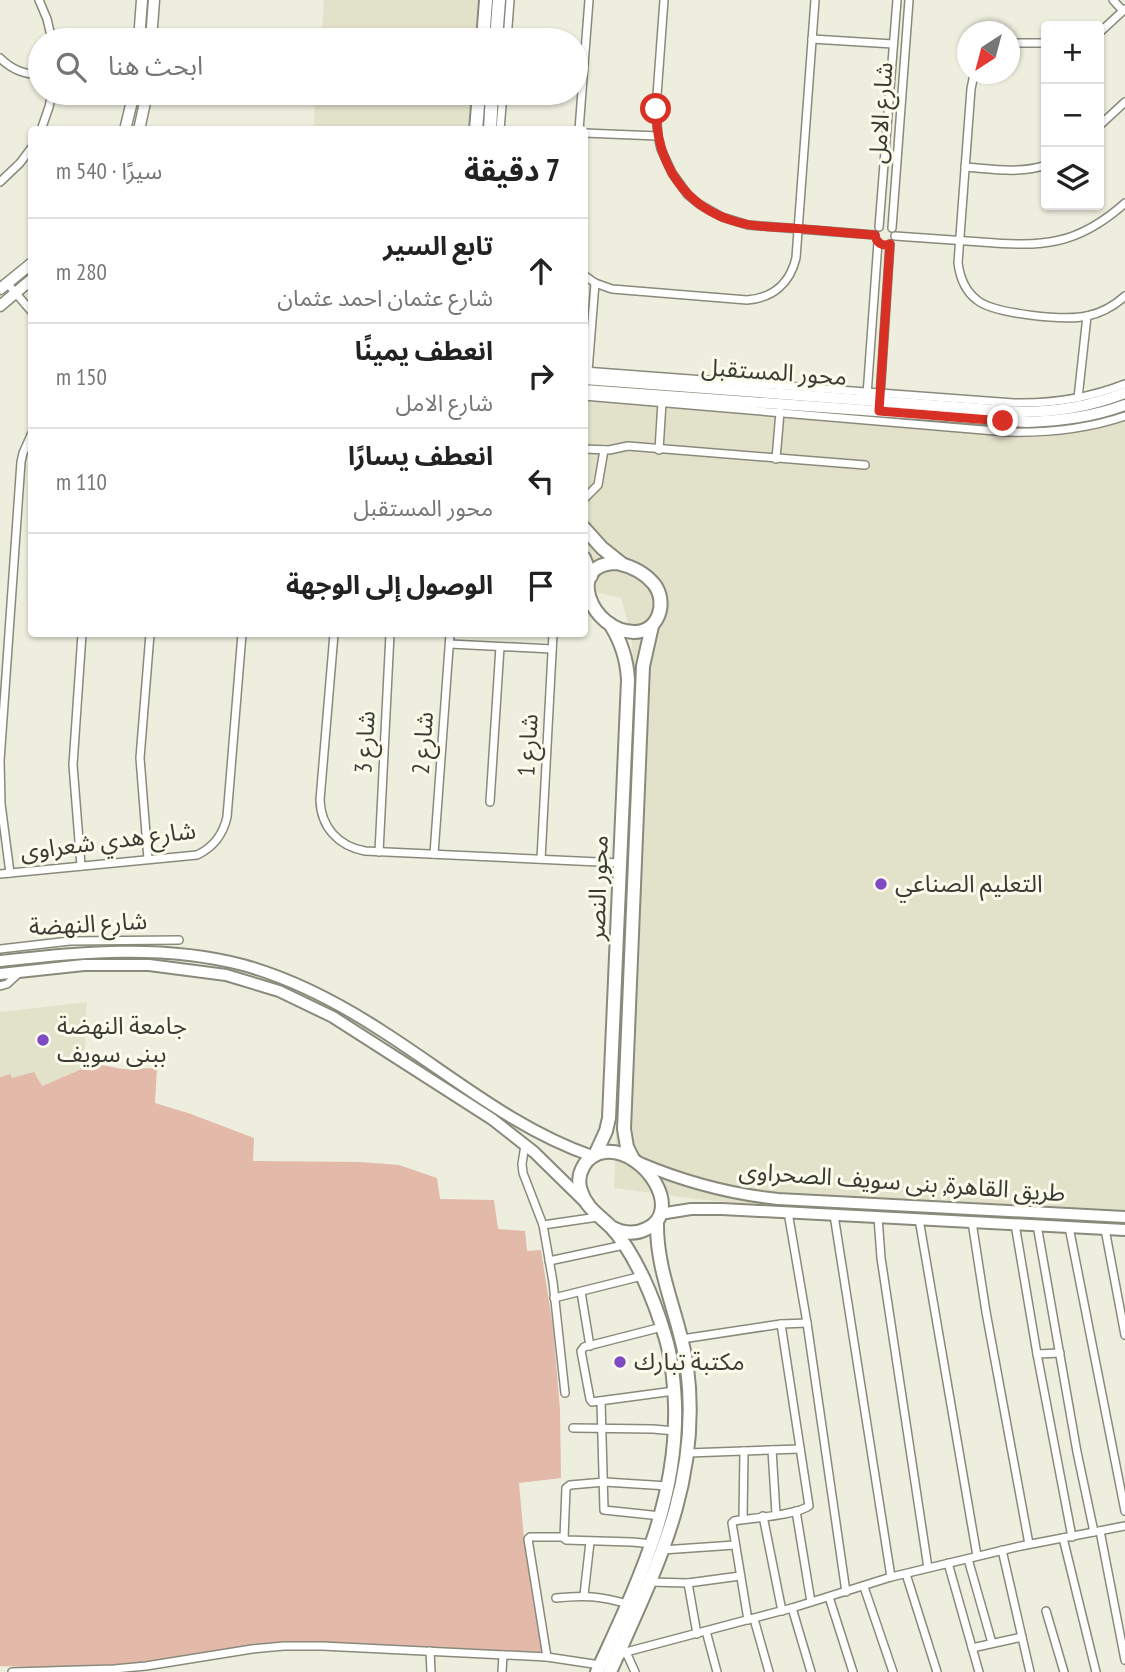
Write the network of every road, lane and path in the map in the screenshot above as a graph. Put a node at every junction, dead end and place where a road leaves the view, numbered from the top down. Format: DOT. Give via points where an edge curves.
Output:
graph roads {
  1 [pos="39,0"];
  2 [pos="142,0"];
  3 [pos="154,0"];
  4 [pos="486,0"];
  5 [pos="499,0"];
  6 [pos="510,0"];
  7 [pos="589,0"];
  8 [pos="664,0"];
  9 [pos="816,0"];
  10 [pos="897,0"];
  11 [pos="909,0"];
  12 [pos="1113,0"];
  13 [pos="1124,10"];
  14 [pos="49,28"];
  15 [pos="140,28"];
  16 [pos="152,28"];
  17 [pos="491,28"];
  18 [pos="495,28"];
  19 [pos="497,28"];
  20 [pos="587,28"];
  21 [pos="1104,28"];
  22 [pos="813,39"];
  23 [pos="1020,43"];
  24 [pos="1041,43"];
  25 [pos="893,44"];
  26 [pos="0,58"];
  27 [pos="28,73"];
  28 [pos="972,84"];
  29 [pos="1125,102"];
  30 [pos="49,105"];
  31 [pos="131,105"];
  32 [pos="144,105"];
  33 [pos="478,105"];
  34 [pos="491,105"];
  35 [pos="502,105"];
  36 [pos="581,105"];
  37 [pos="1104,121"];
  38 [pos="43,126"];
  39 [pos="126,126"];
  40 [pos="140,126"];
  41 [pos="476,126"];
  42 [pos="490,126"];
  43 [pos="500,126"];
  44 [pos="579,126"];
  45 [pos="588,133"];
  46 [pos="657,136"];
  47 [pos="28,152"];
  48 [pos="965,167"];
  49 [pos="1041,167"];
  50 [pos="2,177"];
  51 [pos="1125,202"];
  52 [pos="798,229"];
  53 [pos="894,232"];
  54 [pos="878,235"];
  55 [pos="960,241"];
  56 [pos="890,244"];
  57 [pos="28,266"];
  58 [pos="588,278"];
  59 [pos="28,282"];
  60 [pos="594,283"];
  61 [pos="4,286"];
  62 [pos="15,293"];
  63 [pos="1125,296"];
  64 [pos="0,306"];
  65 [pos="28,308"];
  66 [pos="1087,316"];
  67 [pos="588,351"];
  68 [pos="588,374"];
  69 [pos="1125,384"];
  70 [pos="588,390"];
  71 [pos="1125,393"];
  72 [pos="588,396"];
  73 [pos="650,398"];
  74 [pos="1078,398"];
  75 [pos="866,401"];
  76 [pos="662,402"];
  77 [pos="1125,405"];
  78 [pos="882,408"];
  79 [pos="780,412"];
  80 [pos="1125,416"];
  81 [pos="28,442"];
  82 [pos="588,449"];
  83 [pos="604,450"];
  84 [pos="659,450"];
  85 [pos="776,459"];
  86 [pos="865,465"];
  87 [pos="588,495"];
  88 [pos="588,532"];
  89 [pos="622,564"];
  90 [pos="588,579"];
  91 [pos="590,608"];
  92 [pos="610,624"];
  93 [pos="652,626"];
  94 [pos="82,637"];
  95 [pos="150,637"];
  96 [pos="242,637"];
  97 [pos="334,637"];
  98 [pos="390,637"];
  99 [pos="450,637"];
  100 [pos="553,637"];
  101 [pos="450,644"];
  102 [pos="500,647"];
  103 [pos="552,649"];
  104 [pos="1,747"];
  105 [pos="490,802"];
  106 [pos="379,852"];
  107 [pos="434,854"];
  108 [pos="148,859"];
  109 [pos="541,859"];
  110 [pos="620,863"];
  111 [pos="81,866"];
  112 [pos="10,873"];
  113 [pos="0,874"];
  114 [pos="108,940"];
  115 [pos="179,940"];
  116 [pos="0,949"];
  117 [pos="108,953"];
  118 [pos="0,961"];
  119 [pos="20,972"];
  120 [pos="0,974"];
  121 [pos="0,986"];
  122 [pos="525,1145"];
  123 [pos="594,1155"];
  124 [pos="636,1161"];
  125 [pos="724,1191"];
  126 [pos="588,1206"];
  127 [pos="722,1209"];
  128 [pos="788,1212"];
  129 [pos="834,1215"];
  130 [pos="598,1217"];
  131 [pos="878,1217"];
  132 [pos="1125,1217"];
  133 [pos="659,1218"];
  134 [pos="919,1219"];
  135 [pos="972,1222"];
  136 [pos="1015,1224"];
  137 [pos="543,1225"];
  138 [pos="1037,1225"];
  139 [pos="611,1227"];
  140 [pos="1069,1227"];
  141 [pos="1105,1229"];
  142 [pos="1125,1230"];
  143 [pos="624,1245"];
  144 [pos="549,1261"];
  145 [pos="642,1276"];
  146 [pos="666,1286"];
  147 [pos="581,1292"];
  148 [pos="650,1293"];
  149 [pos="554,1298"];
  150 [pos="807,1323"];
  151 [pos="781,1324"];
  152 [pos="662,1327"];
  153 [pos="1125,1335"];
  154 [pos="682,1339"];
  155 [pos="590,1346"];
  156 [pos="1060,1353"];
  157 [pos="1037,1354"];
  158 [pos="674,1391"];
  159 [pos="565,1393"];
  160 [pos="601,1401"];
  161 [pos="573,1428"];
  162 [pos="602,1429"];
  163 [pos="675,1431"];
  164 [pos="800,1449"];
  165 [pos="772,1450"];
  166 [pos="744,1451"];
  167 [pos="688,1453"];
  168 [pos="605,1482"];
  169 [pos="668,1486"];
  170 [pos="796,1511"];
  171 [pos="1125,1511"];
  172 [pos="776,1514"];
  173 [pos="662,1516"];
  174 [pos="763,1516"];
  175 [pos="743,1519"];
  176 [pos="1125,1527"];
  177 [pos="1097,1532"];
  178 [pos="1072,1536"];
  179 [pos="564,1537"];
  180 [pos="1063,1538"];
  181 [pos="590,1542"];
  182 [pos="1029,1544"];
  183 [pos="735,1545"];
  184 [pos="658,1547"];
  185 [pos="1002,1550"];
  186 [pos="977,1556"];
  187 [pos="968,1559"];
  188 [pos="948,1563"];
  189 [pos="928,1568"];
  190 [pos="906,1574"];
  191 [pos="740,1576"];
  192 [pos="891,1577"];
  193 [pos="649,1582"];
  194 [pos="688,1583"];
  195 [pos="864,1587"];
  196 [pos="846,1592"];
  197 [pos="584,1595"];
  198 [pos="829,1597"];
  199 [pos="556,1598"];
  200 [pos="811,1602"];
  201 [pos="627,1604"];
  202 [pos="792,1608"];
  203 [pos="782,1611"];
  204 [pos="1046,1611"];
  205 [pos="751,1620"];
  206 [pos="706,1632"];
  207 [pos="697,1634"];
  208 [pos="1022,1637"];
  209 [pos="992,1643"];
  210 [pos="972,1648"];
  211 [pos="430,1651"];
  212 [pos="503,1655"];
  213 [pos="621,1655"];
  214 [pos="547,1657"];
  215 [pos="1125,1660"];
  216 [pos="602,1670"];
  217 [pos="12,1672"];
  218 [pos="431,1672"];
  219 [pos="502,1672"];
  220 [pos="635,1672"];
  221 [pos="717,1672"];
  222 [pos="769,1672"];
  223 [pos="811,1672"];
  224 [pos="853,1672"];
  225 [pos="893,1672"];
  226 [pos="937,1672"];
  227 [pos="979,1672"];
  228 [pos="1030,1672"];
  229 [pos="1064,1672"];
  230 [pos="1096,1672"];
  1 -- 14 [label="street"];
  2 -- 15 [label="street"];
  3 -- 16 [label="street"];
  4 -- 17 [label="highway"];
  5 -- 18 [label="highway"];
  6 -- 19 [label="street"];
  7 -- 20 [label="street"];
  8 -- 46 [label="street"];
  9 -- 22 [label="street"];
  10 -- 25 [label="street, شارع الامل"];
  11 -- 53 [label="street, شارع الامل"];
  12 -- 13 [label="street"];
  13 -- 21 [label="street"];
  22 -- 25 [label="street"];
  22 -- 52 [label="street"];
  23 -- 24 [label="street"];
  25 -- 54 [label="street, شارع الامل"];
  26 -- 27 [label="street"];
  28 -- 48 [label="street"];
  29 -- 37 [label="street"];
  30 -- 38 [label="street"];
  31 -- 39 [label="street"];
  32 -- 40 [label="street"];
  33 -- 41 [label="highway"];
  34 -- 42 [label="highway"];
  35 -- 43 [label="street"];
  36 -- 44 [label="street"];
  45 -- 46 [label="street"];
  46 -- 52 [label="street" via="672,173 688,195 710,211 748,225"];
  47 -- 50 [label="street"];
  48 -- 49 [label="street"];
  48 -- 55 [label="street"];
  51 -- 55 [label="street" via="1089,230 1053,243"];
  52 -- 54 [label="street"];
  52 -- 60 [label="street" via="796,258 788,279 771,294 755,300 612,289"];
  53 -- 54 [label="street" via="887,226"];
  53 -- 55 [label="street"];
  53 -- 56 [label="street"];
  54 -- 56 [label="street" via="885,245"];
  54 -- 75 [label="street, شارع الامل"];
  55 -- 66 [label="street" via="961,280 985,306"];
  56 -- 78 [label="street"];
  57 -- 61 [label="street"];
  58 -- 60 [label="street"];
  59 -- 62 [label="street"];
  60 -- 67 [label="street"];
  61 -- 62 [label="street"];
  62 -- 64 [label="street"];
  62 -- 65 [label="street"];
  63 -- 66 [label="street"];
  66 -- 74 [label="street"];
  68 -- 75 [label="street, محور المستقبل"];
  69 -- 74 [label="street"];
  70 -- 73 [label="street, محور المستقبل"];
  71 -- 78 [label="street, محور المستقبل" via="1083,406 1042,411"];
  72 -- 73 [label="street"];
  73 -- 75 [label="street, محور المستقبل"];
  73 -- 76 [label="street"];
  74 -- 78 [label="street"];
  75 -- 78 [label="street, محور المستقبل"];
  75 -- 78 [label="street"];
  76 -- 79 [label="street"];
  76 -- 84 [label="street"];
  77 -- 78 [label="street, محور المستقبل" via="1045,422"];
  78 -- 79 [label="street"];
  78 -- 80 [label="street" via="1032,432 1081,428"];
  79 -- 85 [label="street"];
  81 -- 104 [label="street" via="21,462"];
  82 -- 83 [label="street"];
  83 -- 84 [label="street" via="628,446"];
  83 -- 87 [label="street" via="598,485"];
  84 -- 85 [label="street"];
  85 -- 86 [label="street"];
  88 -- 89 [label="highway"];
  89 -- 90 [label="highway" via="606,564"];
  89 -- 93 [label="highway" via="657,589 660,610"];
  90 -- 91 [label="highway"];
  91 -- 92 [label="highway"];
  92 -- 93 [label="highway" via="630,632"];
  92 -- 110 [label="highway, محور النصر" via="627,671"];
  93 -- 124 [label="highway, محور النصر" via="643,666 624,1129 627,1147"];
  94 -- 111 [label="street" via="73,765"];
  95 -- 108 [label="street" via="140,758"];
  96 -- 108 [label="street, شارع هدي شعراوى" via="223,831 197,855"];
  97 -- 106 [label="street" via="322,813 340,841 358,850"];
  98 -- 106 [label="street, شارع 3"];
  99 -- 101 [label="street, شارع 2"];
  100 -- 103 [label="street, شارع 1"];
  101 -- 102 [label="street"];
  101 -- 107 [label="street, شارع 2"];
  102 -- 103 [label="street"];
  102 -- 105 [label="street"];
  103 -- 109 [label="street, شارع 1"];
  104 -- 112 [label="street"];
  106 -- 107 [label="street"];
  107 -- 109 [label="street"];
  108 -- 111 [label="street, شارع هدي شعراوى"];
  109 -- 110 [label="street"];
  110 -- 123 [label="highway, محور النصر" via="610,1118"];
  111 -- 112 [label="street, شارع هدي شعراوى"];
  112 -- 113 [label="street, شارع هدي شعراوى"];
  114 -- 115 [label="street, شارع النهضة"];
  114 -- 116 [label="street, شارع النهضة"];
  114 -- 117 [label="main road"];
  117 -- 118 [label="main road"];
  117 -- 123 [label="main road" via="204,957 281,977 337,1004 483,1092 508,1116 541,1135"];
  119 -- 120 [label="main road"];
  119 -- 121 [label="street"];
  119 -- 122 [label="main road" via="84,965 149,965 226,975 270,987 333,1017"];
  122 -- 126 [label="main road"];
  122 -- 137 [label="street" via="523,1173"];
  123 -- 124 [label="highway" via="620,1153"];
  123 -- 126 [label="highway" via="584,1164 579,1179"];
  124 -- 125 [label="main road, طريق القاهرة, بنى سويف الصحراوى"];
  124 -- 133 [label="highway" via="654,1179 661,1203"];
  125 -- 127 [label="main road"];
  125 -- 132 [label="main road, طريق القاهرة, بنى سويف الصحراوى" via="796,1201"];
  126 -- 130 [label="highway"];
  127 -- 128 [label="main road, طريق القاهرة, بنى سويف الصحراوى"];
  127 -- 133 [label="main road, طريق القاهرة, بنى سويف الصحراوى" via="691,1209"];
  128 -- 129 [label="main road, طريق القاهرة, بنى سويف الصحراوى"];
  128 -- 150 [label="street"];
  129 -- 131 [label="main road, طريق القاهرة, بنى سويف الصحراوى"];
  129 -- 192 [label="street"];
  130 -- 137 [label="street"];
  130 -- 139 [label="highway"];
  131 -- 134 [label="main road, طريق القاهرة, بنى سويف الصحراوى"];
  131 -- 189 [label="street"];
  133 -- 139 [label="highway" via="643,1231 622,1232"];
  133 -- 146 [label="highway" via="658,1249"];
  134 -- 135 [label="main road, طريق القاهرة, بنى سويف الصحراوى"];
  134 -- 186 [label="street"];
  135 -- 136 [label="main road, طريق القاهرة, بنى سويف الصحراوى"];
  135 -- 182 [label="street"];
  136 -- 138 [label="main road, طريق القاهرة, بنى سويف الصحراوى"];
  136 -- 157 [label="street"];
  137 -- 144 [label="street"];
  138 -- 140 [label="main road, طريق القاهرة, بنى سويف الصحراوى"];
  138 -- 156 [label="street"];
  139 -- 143 [label="highway"];
  140 -- 141 [label="main road, طريق القاهرة, بنى سويف الصحراوى"];
  140 -- 171 [label="street"];
  141 -- 142 [label="main road, طريق القاهرة, بنى سويف الصحراوى"];
  141 -- 153 [label="street"];
  143 -- 144 [label="street"];
  143 -- 145 [label="highway"];
  144 -- 149 [label="street"];
  145 -- 147 [label="street"];
  145 -- 148 [label="highway"];
  146 -- 148 [label="highway" via="653,1284"];
  146 -- 154 [label="highway"];
  147 -- 149 [label="street"];
  147 -- 155 [label="street"];
  148 -- 152 [label="highway"];
  149 -- 159 [label="street"];
  150 -- 151 [label="street"];
  150 -- 196 [label="street"];
  151 -- 154 [label="street"];
  151 -- 164 [label="street"];
  152 -- 155 [label="street"];
  152 -- 158 [label="highway"];
  154 -- 167 [label="highway" via="689,1396"];
  155 -- 160 [label="street" via="581,1349 590,1399"];
  156 -- 157 [label="street"];
  156 -- 177 [label="street"];
  157 -- 178 [label="street"];
  158 -- 160 [label="street"];
  158 -- 163 [label="highway"];
  160 -- 162 [label="street"];
  161 -- 162 [label="street"];
  162 -- 163 [label="street"];
  162 -- 168 [label="street"];
  163 -- 169 [label="highway"];
  164 -- 165 [label="street"];
  164 -- 170 [label="street" via="809,1506"];
  165 -- 166 [label="street"];
  165 -- 172 [label="street"];
  166 -- 167 [label="street"];
  166 -- 175 [label="street"];
  167 -- 184 [label="highway" via="681,1493"];
  168 -- 169 [label="street"];
  168 -- 173 [label="street" via="605,1511"];
  168 -- 179 [label="street" via="567,1486"];
  169 -- 173 [label="highway"];
  170 -- 172 [label="street"];
  170 -- 200 [label="street"];
  172 -- 174 [label="street"];
  173 -- 184 [label="highway"];
  174 -- 175 [label="street"];
  174 -- 203 [label="street"];
  175 -- 183 [label="street" via="732,1523"];
  176 -- 177 [label="street"];
  177 -- 178 [label="street"];
  177 -- 215 [label="street"];
  178 -- 180 [label="street"];
  179 -- 181 [label="street" via="568,1542"];
  179 -- 214 [label="street" via="528,1539"];
  180 -- 182 [label="street"];
  180 -- 230 [label="street"];
  181 -- 184 [label="street"];
  181 -- 197 [label="street"];
  182 -- 185 [label="street"];
  183 -- 184 [label="street"];
  183 -- 191 [label="street"];
  184 -- 193 [label="highway"];
  184 -- 201 [label="highway"];
  185 -- 186 [label="street"];
  185 -- 208 [label="street"];
  186 -- 187 [label="street"];
  187 -- 188 [label="street"];
  187 -- 209 [label="street"];
  188 -- 189 [label="street"];
  188 -- 210 [label="street"];
  189 -- 190 [label="street"];
  190 -- 192 [label="street"];
  190 -- 226 [label="street"];
  191 -- 194 [label="street"];
  191 -- 205 [label="street"];
  192 -- 195 [label="street"];
  193 -- 194 [label="street"];
  193 -- 213 [label="highway"];
  194 -- 207 [label="street"];
  195 -- 196 [label="street"];
  195 -- 225 [label="street"];
  196 -- 198 [label="street"];
  197 -- 199 [label="street"];
  197 -- 201 [label="street"];
  198 -- 200 [label="street"];
  198 -- 224 [label="street"];
  200 -- 202 [label="street"];
  201 -- 216 [label="highway"];
  202 -- 203 [label="street"];
  202 -- 223 [label="street"];
  203 -- 205 [label="street"];
  204 -- 229 [label="street"];
  205 -- 206 [label="street"];
  205 -- 222 [label="street"];
  206 -- 207 [label="street"];
  206 -- 221 [label="street"];
  207 -- 213 [label="street"];
  208 -- 209 [label="street"];
  208 -- 228 [label="street"];
  209 -- 210 [label="street"];
  210 -- 227 [label="street"];
  211 -- 212 [label="street"];
  211 -- 217 [label="street" via="284,1646 114,1669"];
  211 -- 218 [label="street"];
  212 -- 214 [label="street"];
  212 -- 219 [label="street"];
  213 -- 216 [label="highway"];
  213 -- 220 [label="street"];
  214 -- 216 [label="street"];
}
